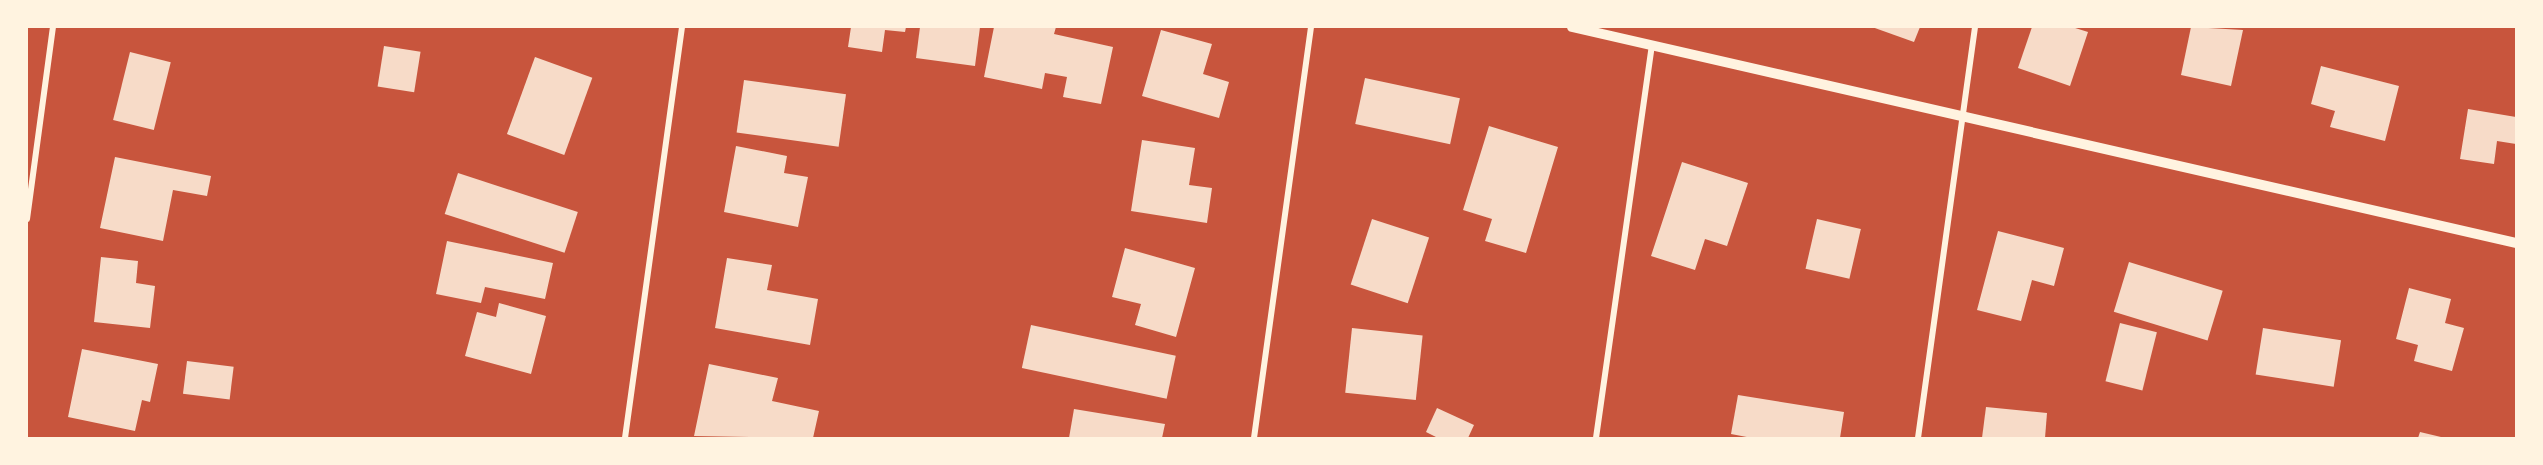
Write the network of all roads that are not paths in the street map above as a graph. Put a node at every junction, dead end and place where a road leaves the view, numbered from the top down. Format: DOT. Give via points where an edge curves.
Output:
graph roads {
  1 [pos="53,27"];
  2 [pos="682,27"];
  3 [pos="1311,27"];
  4 [pos="1572,27"];
  5 [pos="1975,27"];
  6 [pos="1652,45"];
  7 [pos="1962,117"];
  8 [pos="27,219"];
  9 [pos="2516,243"];
  10 [pos="626,438"];
  11 [pos="1254,438"];
  12 [pos="1596,438"];
  13 [pos="1918,438"];
  1 -- 8 [label="street"];
  2 -- 10 [label="street"];
  3 -- 11 [label="street"];
  4 -- 6 [label="street"];
  5 -- 7 [label="street"];
  6 -- 7 [label="street"];
  6 -- 12 [label="street"];
  7 -- 9 [label="street"];
  7 -- 13 [label="street"];
}
